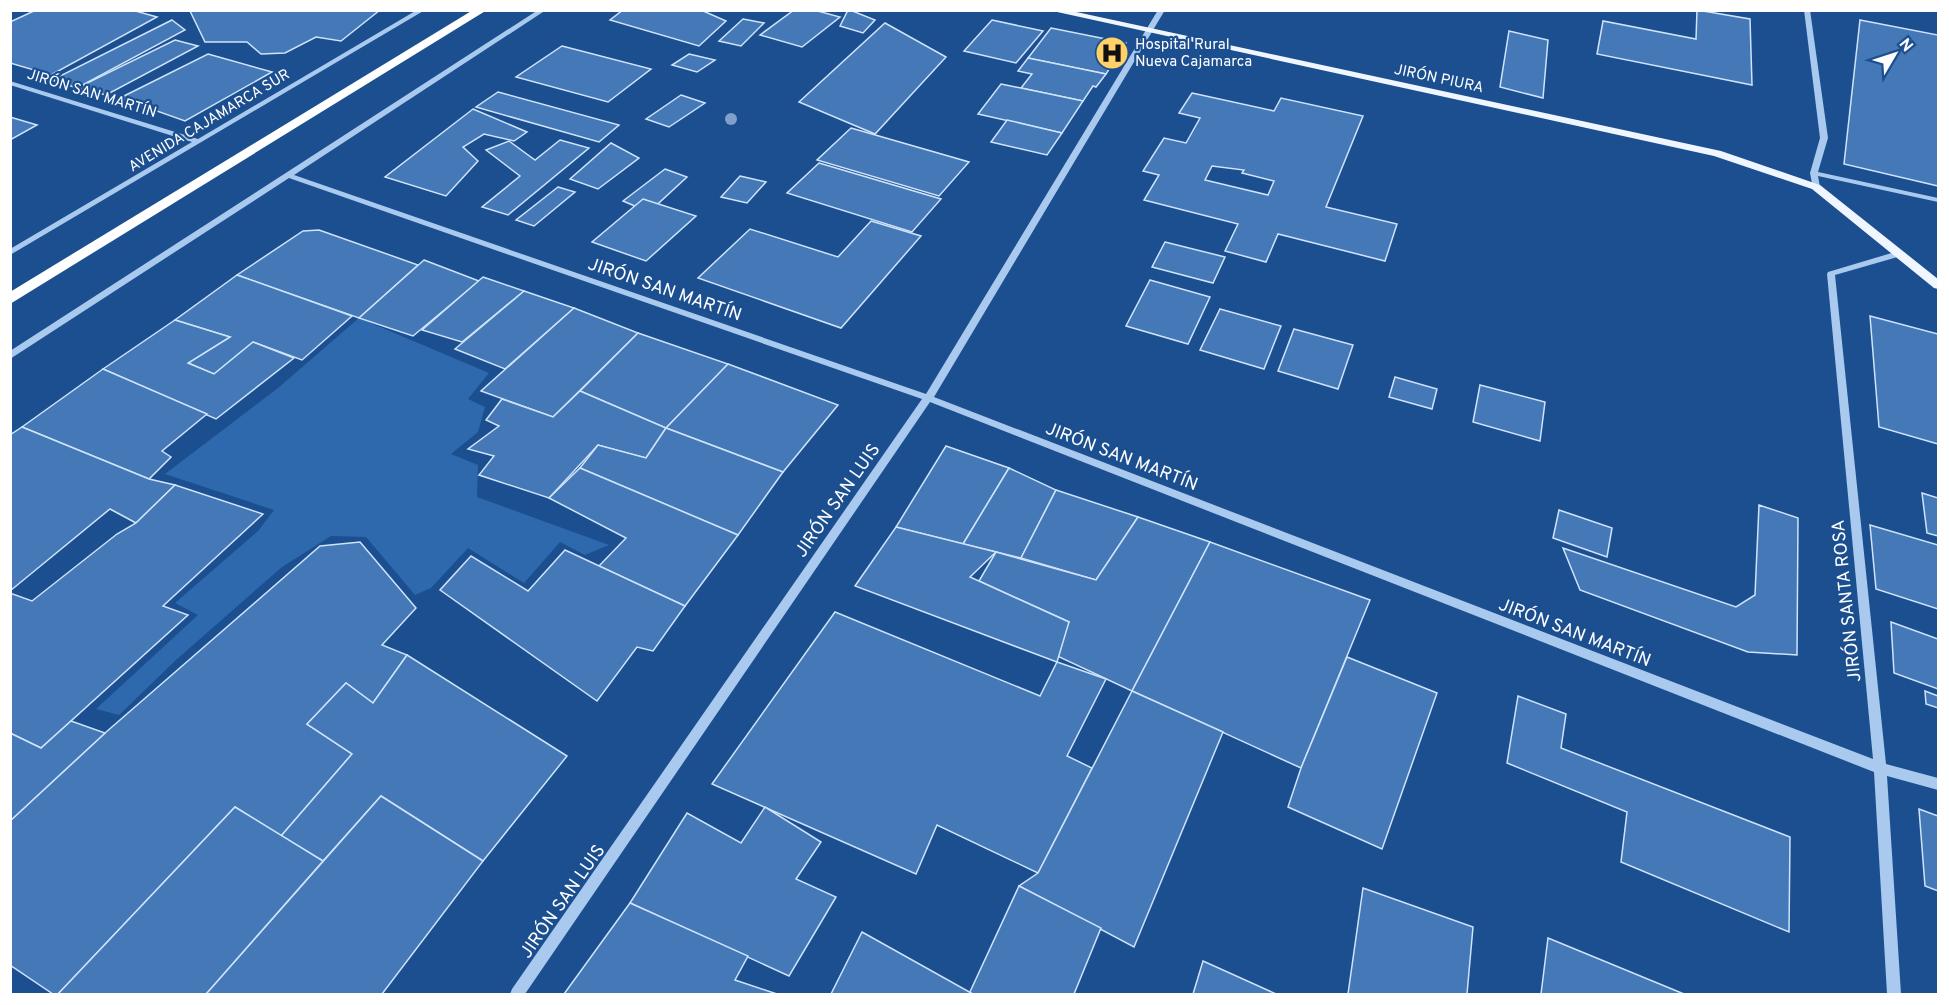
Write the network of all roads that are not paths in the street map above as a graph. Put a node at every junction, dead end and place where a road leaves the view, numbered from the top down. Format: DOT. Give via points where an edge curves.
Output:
graph roads {
  1 [pos="422,10"];
  2 [pos="482,10"];
  3 [pos="543,10"];
  4 [pos="1052,10"];
  5 [pos="1162,10"];
  6 [pos="1807,10"];
  7 [pos="1149,31"];
  8 [pos="10,83"];
  9 [pos="199,142"];
  10 [pos="1814,173"];
  11 [pos="287,175"];
  12 [pos="1816,188"];
  13 [pos="1938,200"];
  14 [pos="10,253"];
  15 [pos="1898,254"];
  16 [pos="1938,285"];
  17 [pos="10,299"];
  18 [pos="10,357"];
  19 [pos="928,398"];
  20 [pos="1880,768"];
  21 [pos="1938,784"];
  22 [pos="517,994"];
  23 [pos="1894,994"];
  1 -- 9 [label="street, AVENIDA CAJAMARCA SUR"];
  2 -- 17 [label="highway"];
  3 -- 11 [label="street"];
  4 -- 7 [label="main road, JIRÓN PIURA"];
  5 -- 7 [label="street, JIRÓN SAN LUIS"];
  6 -- 10 [label="street" via="1824,138"];
  7 -- 12 [label="main road, JIRÓN PIURA" via="1718,153"];
  7 -- 19 [label="street, JIRÓN SAN LUIS"];
  8 -- 9 [label="street, JIRÓN SAN MARTÍN"];
  9 -- 14 [label="street, AVENIDA CAJAMARCA SUR"];
  10 -- 12 [label="street"];
  10 -- 13 [label="street"];
  11 -- 18 [label="street"];
  11 -- 19 [label="street, JIRÓN SAN MARTÍN"];
  12 -- 15 [label="main road, JIRÓN PIURA"];
  15 -- 16 [label="main road, JIRÓN PIURA"];
  15 -- 20 [label="street, JIRÓN SANTA ROSA" via="1832,274"];
  19 -- 20 [label="street, JIRÓN SAN MARTÍN"];
  19 -- 22 [label="street, JIRÓN SAN LUIS"];
  20 -- 21 [label="street, JIRÓN SAN MARTÍN"];
  20 -- 23 [label="street, JIRÓN SANTA ROSA"];
}
